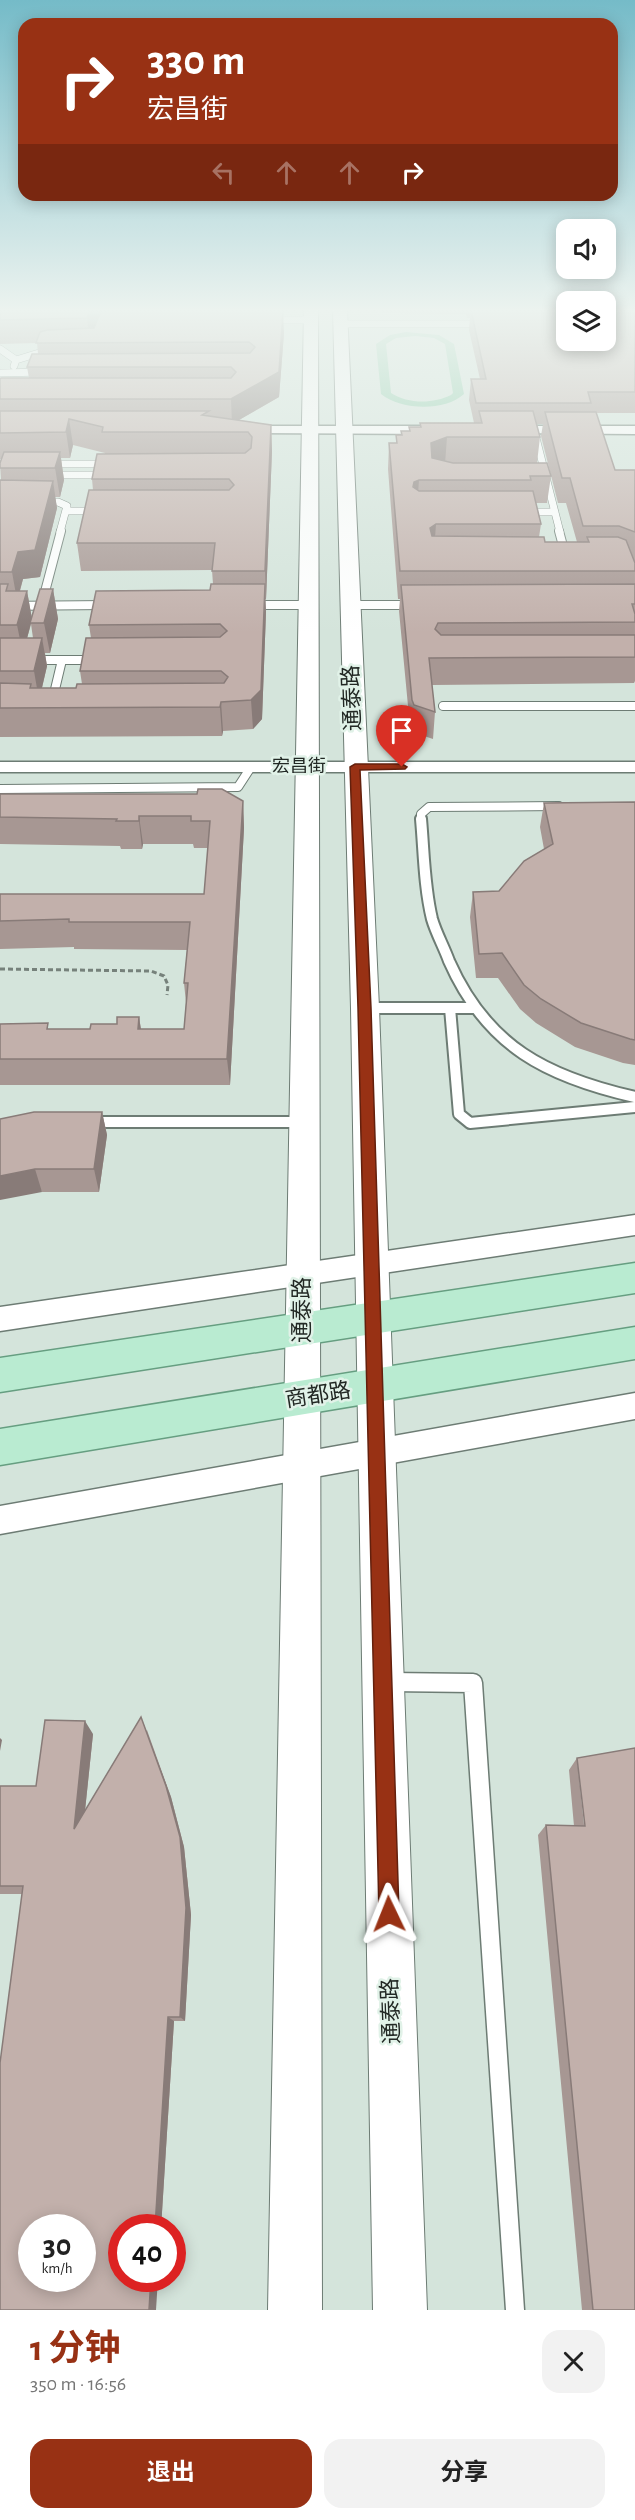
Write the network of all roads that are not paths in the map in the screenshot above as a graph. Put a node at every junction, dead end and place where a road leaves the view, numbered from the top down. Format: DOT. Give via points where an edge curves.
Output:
graph roads {
  1 [pos="312,418"];
  2 [pos="342,418"];
  3 [pos="228,430"];
  4 [pos="310,430"];
  5 [pos="344,430"];
  6 [pos="451,430"];
  7 [pos="487,430"];
  8 [pos="534,430"];
  9 [pos="635,430"];
  10 [pos="35,464"];
  11 [pos="118,464"];
  12 [pos="533,469"];
  13 [pos="544,469"];
  14 [pos="35,475"];
  15 [pos="117,475"];
  16 [pos="537,484"];
  17 [pos="548,484"];
  18 [pos="35,502"];
  19 [pos="66,511"];
  20 [pos="112,511"];
  21 [pos="509,512"];
  22 [pos="555,512"];
  23 [pos="555,558"];
  24 [pos="566,558"];
  25 [pos="578,558"];
  26 [pos="42,605"];
  27 [pos="111,605"];
  28 [pos="238,605"];
  29 [pos="308,605"];
  30 [pos="349,605"];
  31 [pos="420,605"];
  32 [pos="0,606"];
  33 [pos="39,616"];
  34 [pos="31,649"];
  35 [pos="0,660"];
  36 [pos="28,660"];
  37 [pos="62,660"];
  38 [pos="108,660"];
  39 [pos="41,706"];
  40 [pos="51,706"];
  41 [pos="63,706"];
  42 [pos="443,706"];
  43 [pos="635,706"];
  44 [pos="251,767"];
  45 [pos="306,767"];
  46 [pos="355,767"];
  47 [pos="635,767"];
  48 [pos="0,768"];
  49 [pos="0,789"];
  50 [pos="566,806"];
  51 [pos="364,1008"];
  52 [pos="450,1008"];
  53 [pos="473,1008"];
  54 [pos="635,1097"];
  55 [pos="635,1107"];
  56 [pos="70,1122"];
  57 [pos="303,1122"];
  58 [pos="635,1225"];
  59 [pos="371,1264"];
  60 [pos="302,1274"];
  61 [pos="635,1278"];
  62 [pos="373,1318"];
  63 [pos="0,1319"];
  64 [pos="302,1329"];
  65 [pos="635,1343"];
  66 [pos="0,1376"];
  67 [pos="374,1386"];
  68 [pos="301,1398"];
  69 [pos="635,1406"];
  70 [pos="0,1447"];
  71 [pos="376,1452"];
  72 [pos="301,1466"];
  73 [pos="0,1521"];
  74 [pos="382,1682"];
  75 [pos="295,2310"];
  76 [pos="400,2310"];
  77 [pos="515,2310"];
  1 -- 4 [label="street, 通泰路"];
  2 -- 5 [label="street, 通泰路"];
  3 -- 4 [label="street"];
  4 -- 5 [label="street"];
  4 -- 29 [label="street, 通泰路"];
  5 -- 6 [label="street"];
  5 -- 30 [label="street, 通泰路"];
  7 -- 8 [label="street"];
  8 -- 9 [label="street"];
  8 -- 13 [label="lane"];
  10 -- 11 [label="lane"];
  12 -- 13 [label="lane"];
  13 -- 17 [label="lane"];
  14 -- 15 [label="lane"];
  16 -- 17 [label="lane"];
  17 -- 22 [label="lane"];
  18 -- 19 [label="lane" via="64,503"];
  19 -- 20 [label="lane"];
  19 -- 26 [label="lane"];
  21 -- 22 [label="lane"];
  22 -- 24 [label="lane"];
  23 -- 24 [label="lane"];
  24 -- 25 [label="lane"];
  26 -- 27 [label="lane"];
  26 -- 32 [label="lane"];
  26 -- 33 [label="lane"];
  28 -- 29 [label="lane"];
  29 -- 45 [label="street, 通泰路"];
  30 -- 31 [label="lane"];
  30 -- 46 [label="street, 通泰路"];
  34 -- 36 [label="lane"];
  35 -- 36 [label="lane"];
  36 -- 37 [label="lane"];
  37 -- 38 [label="lane"];
  37 -- 40 [label="lane"];
  39 -- 40 [label="lane"];
  40 -- 41 [label="lane"];
  42 -- 43 [label="lane"];
  44 -- 45 [label="street, 宏昌街"];
  44 -- 48 [label="street, 宏昌街"];
  44 -- 49 [label="lane" via="238,787"];
  45 -- 46 [label="street, 宏昌街"];
  45 -- 57 [label="street, 通泰路"];
  46 -- 47 [label="street, 宏昌街"];
  46 -- 51 [label="street, 通泰路"];
  50 -- 53 [label="lane" via="429,807 422,814 431,914 455,979"];
  51 -- 52 [label="lane"];
  51 -- 59 [label="street, 通泰路"];
  52 -- 53 [label="lane"];
  52 -- 55 [label="lane" via="459,1114 470,1123"];
  53 -- 54 [label="lane" via="519,1053 555,1074 596,1089"];
  56 -- 57 [label="lane"];
  57 -- 60 [label="street, 通泰路"];
  58 -- 59 [label="street"];
  59 -- 60 [label="street"];
  59 -- 62 [label="street, 通泰路"];
  60 -- 63 [label="street"];
  60 -- 64 [label="street, 通泰路"];
  61 -- 62 [label="main road"];
  62 -- 64 [label="main road"];
  62 -- 67 [label="street, 通泰路"];
  64 -- 66 [label="main road"];
  64 -- 68 [label="street, 通泰路"];
  65 -- 67 [label="main road, 商都路"];
  67 -- 68 [label="main road, 商都路"];
  67 -- 71 [label="street, 通泰路"];
  68 -- 70 [label="main road, 商都路"];
  68 -- 72 [label="street, 通泰路"];
  69 -- 71 [label="street"];
  71 -- 72 [label="street"];
  71 -- 74 [label="street, 通泰路"];
  72 -- 73 [label="street"];
  72 -- 75 [label="street, 通泰路"];
  74 -- 76 [label="street, 通泰路"];
  74 -- 77 [label="lane" via="473,1683"];
}
